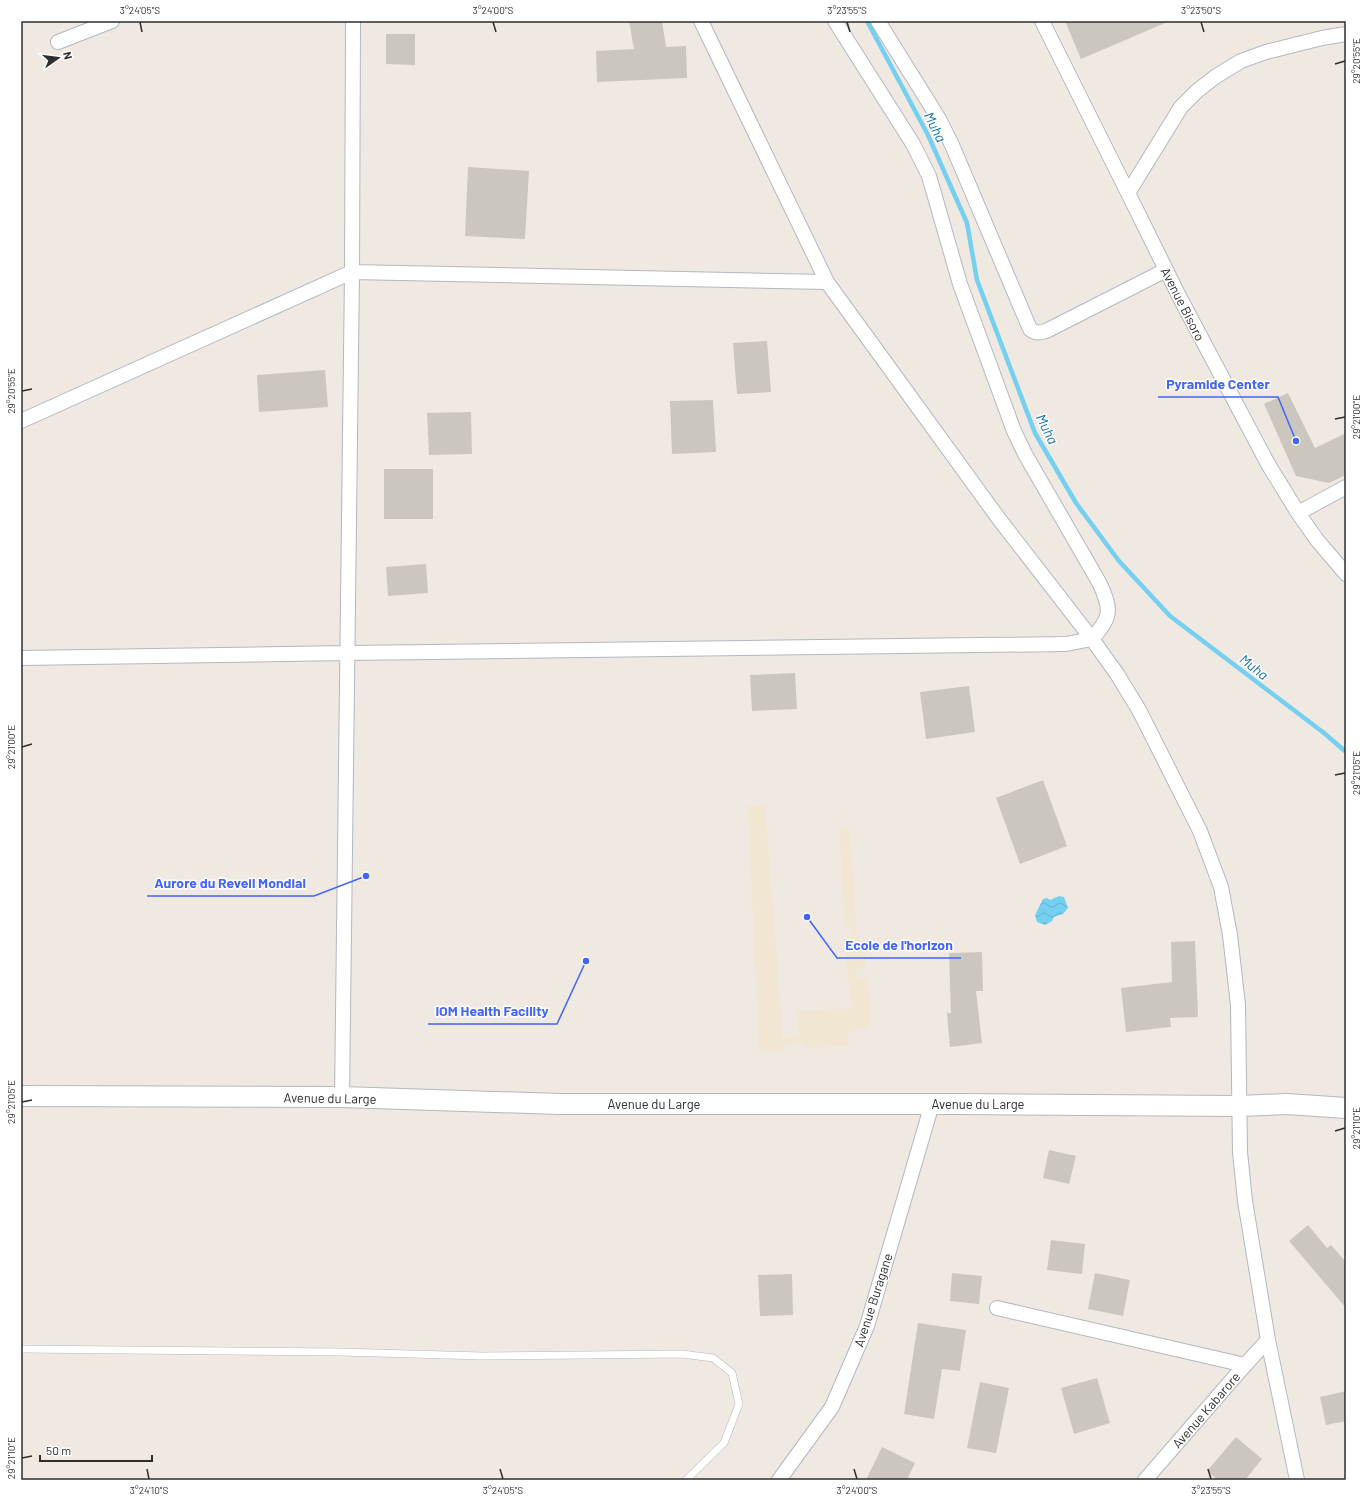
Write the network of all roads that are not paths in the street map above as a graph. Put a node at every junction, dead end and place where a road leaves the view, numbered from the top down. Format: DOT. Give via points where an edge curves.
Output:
graph roads {
  1 [pos="112,21"];
  2 [pos="353,21"];
  3 [pos="701,21"];
  4 [pos="835,21"];
  5 [pos="878,21"];
  6 [pos="1042,21"];
  7 [pos="1346,34"];
  8 [pos="58,42"];
  9 [pos="1128,193"];
  10 [pos="1166,270"];
  11 [pos="352,272"];
  12 [pos="827,282"];
  13 [pos="21,421"];
  14 [pos="1346,487"];
  15 [pos="1298,513"];
  16 [pos="1346,574"];
  17 [pos="1092,639"];
  18 [pos="348,653"];
  19 [pos="21,658"];
  20 [pos="21,1096"];
  21 [pos="1346,1096"];
  22 [pos="342,1097"];
  23 [pos="932,1104"];
  24 [pos="1287,1104"];
  25 [pos="1239,1106"];
  26 [pos="1346,1108"];
  27 [pos="998,1308"];
  28 [pos="1268,1340"];
  29 [pos="21,1349"];
  30 [pos="1245,1365"];
  31 [pos="686,1480"];
  32 [pos="779,1480"];
  33 [pos="1145,1480"];
  34 [pos="1297,1480"];
  1 -- 8 [label="street"];
  2 -- 11 [label="street"];
  3 -- 12 [label="street"];
  4 -- 17 [label="street" via="914,144 923,163 960,284 1014,431 1107,598 1105,624"];
  5 -- 10 [label="street" via="939,119 952,145 1030,329 1038,333 1048,330"];
  6 -- 9 [label="street, Avenue Bisoro"];
  7 -- 9 [label="street" via="1273,50 1241,60 1215,77 1182,107"];
  9 -- 10 [label="street, Avenue Bisoro"];
  10 -- 15 [label="street, Avenue Bisoro" via="1264,458"];
  11 -- 12 [label="street"];
  11 -- 13 [label="street"];
  11 -- 18 [label="street"];
  12 -- 17 [label="street" via="999,519"];
  14 -- 15 [label="street"];
  15 -- 16 [label="street, Avenue Bisoro"];
  17 -- 18 [label="street" via="1066,644"];
  17 -- 25 [label="street" via="1139,710 1200,831 1221,887 1230,935 1238,1005"];
  18 -- 19 [label="street"];
  18 -- 22 [label="street"];
  20 -- 22 [label="main road, Avenue du Large"];
  21 -- 24 [label="main road, Avenue du Large"];
  22 -- 23 [label="main road, Avenue du Large" via="559,1104"];
  23 -- 25 [label="main road, Avenue du Large"];
  23 -- 32 [label="street, Avenue Buragane" via="867,1326 832,1407"];
  24 -- 25 [label="main road, Avenue du Large"];
  24 -- 26 [label="main road, Avenue du Large"];
  25 -- 28 [label="street" via="1245,1201"];
  27 -- 30 [label="street"];
  28 -- 30 [label="street, Avenue Kabarore"];
  28 -- 34 [label="street"];
  29 -- 31 [label="lane" via="482,1356 682,1354 713,1358 732,1373 739,1404 724,1443"];
  30 -- 33 [label="street, Avenue Kabarore"];
}
